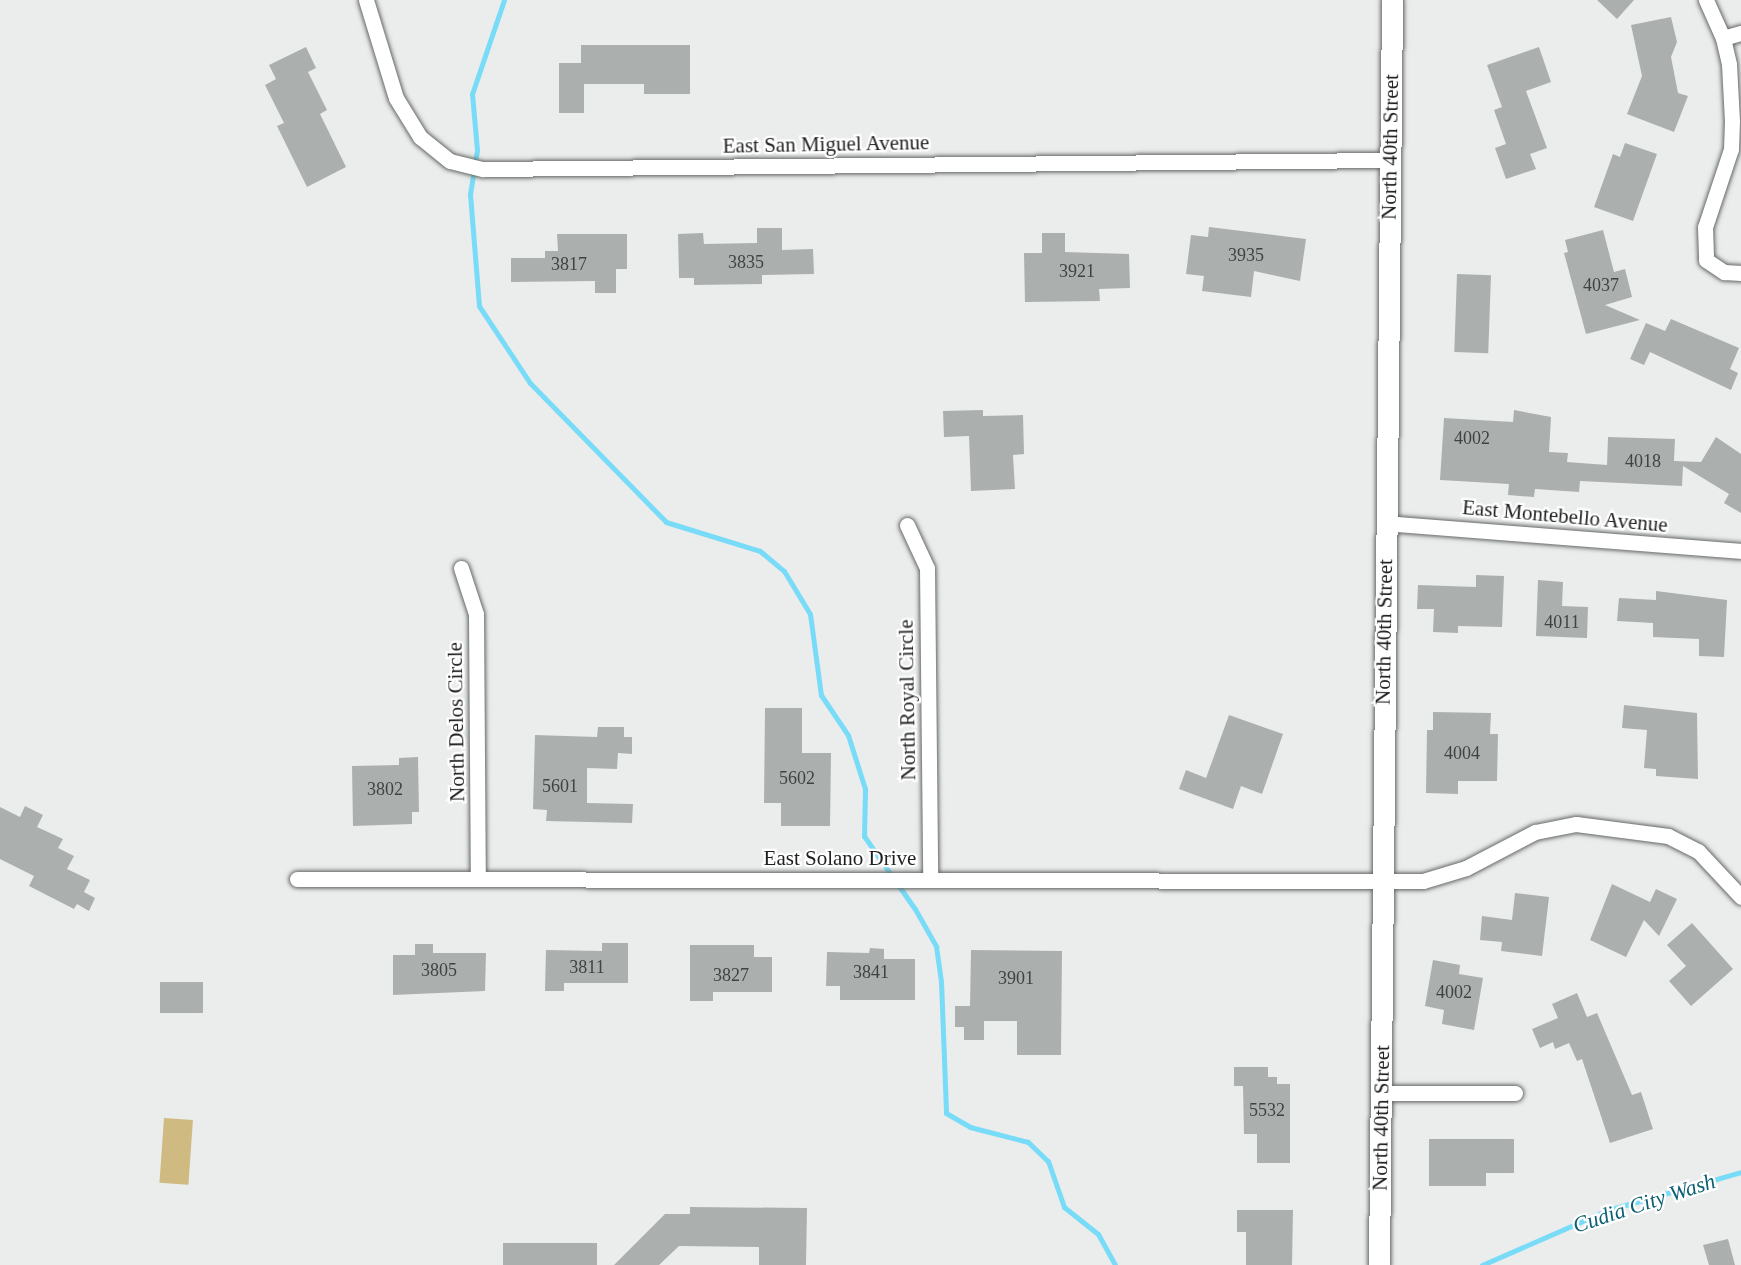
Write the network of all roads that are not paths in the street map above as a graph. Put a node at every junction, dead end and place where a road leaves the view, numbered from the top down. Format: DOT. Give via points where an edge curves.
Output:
graph roads {
  1 [pos="366,0"];
  2 [pos="1392,0"];
  3 [pos="1706,0"];
  4 [pos="1741,33"];
  5 [pos="1723,38"];
  6 [pos="1390,160"];
  7 [pos="1741,273"];
  8 [pos="1385,523"];
  9 [pos="907,525"];
  10 [pos="1741,551"];
  11 [pos="461,568"];
  12 [pos="297,879"];
  13 [pos="478,879"];
  14 [pos="930,879"];
  15 [pos="1383,879"];
  16 [pos="1741,897"];
  17 [pos="1381,1093"];
  18 [pos="1515,1093"];
  19 [pos="1379,1265"];
  1 -- 6 [label="street, East San Miguel Avenue" via="396,98 420,137 450,161 483,169"];
  2 -- 6 [label="street, North 40th Street"];
  3 -- 5 [label="street"];
  4 -- 5 [label="street"];
  5 -- 7 [label="street" via="1729,64 1731,149 1705,227 1706,260 1724,272"];
  6 -- 8 [label="street, North 40th Street"];
  8 -- 10 [label="street, East Montebello Avenue"];
  8 -- 15 [label="street, North 40th Street"];
  9 -- 14 [label="street, North Royal Circle" via="927,568"];
  11 -- 13 [label="street, North Delos Circle" via="476,614"];
  12 -- 13 [label="street, East Solano Drive"];
  13 -- 14 [label="street, East Solano Drive"];
  14 -- 15 [label="street, East Solano Drive"];
  15 -- 16 [label="street" via="1423,881 1466,868 1534,832 1576,824 1668,836 1698,851"];
  15 -- 17 [label="street, North 40th Street"];
  17 -- 18 [label="street"];
  17 -- 19 [label="street, North 40th Street"];
}
